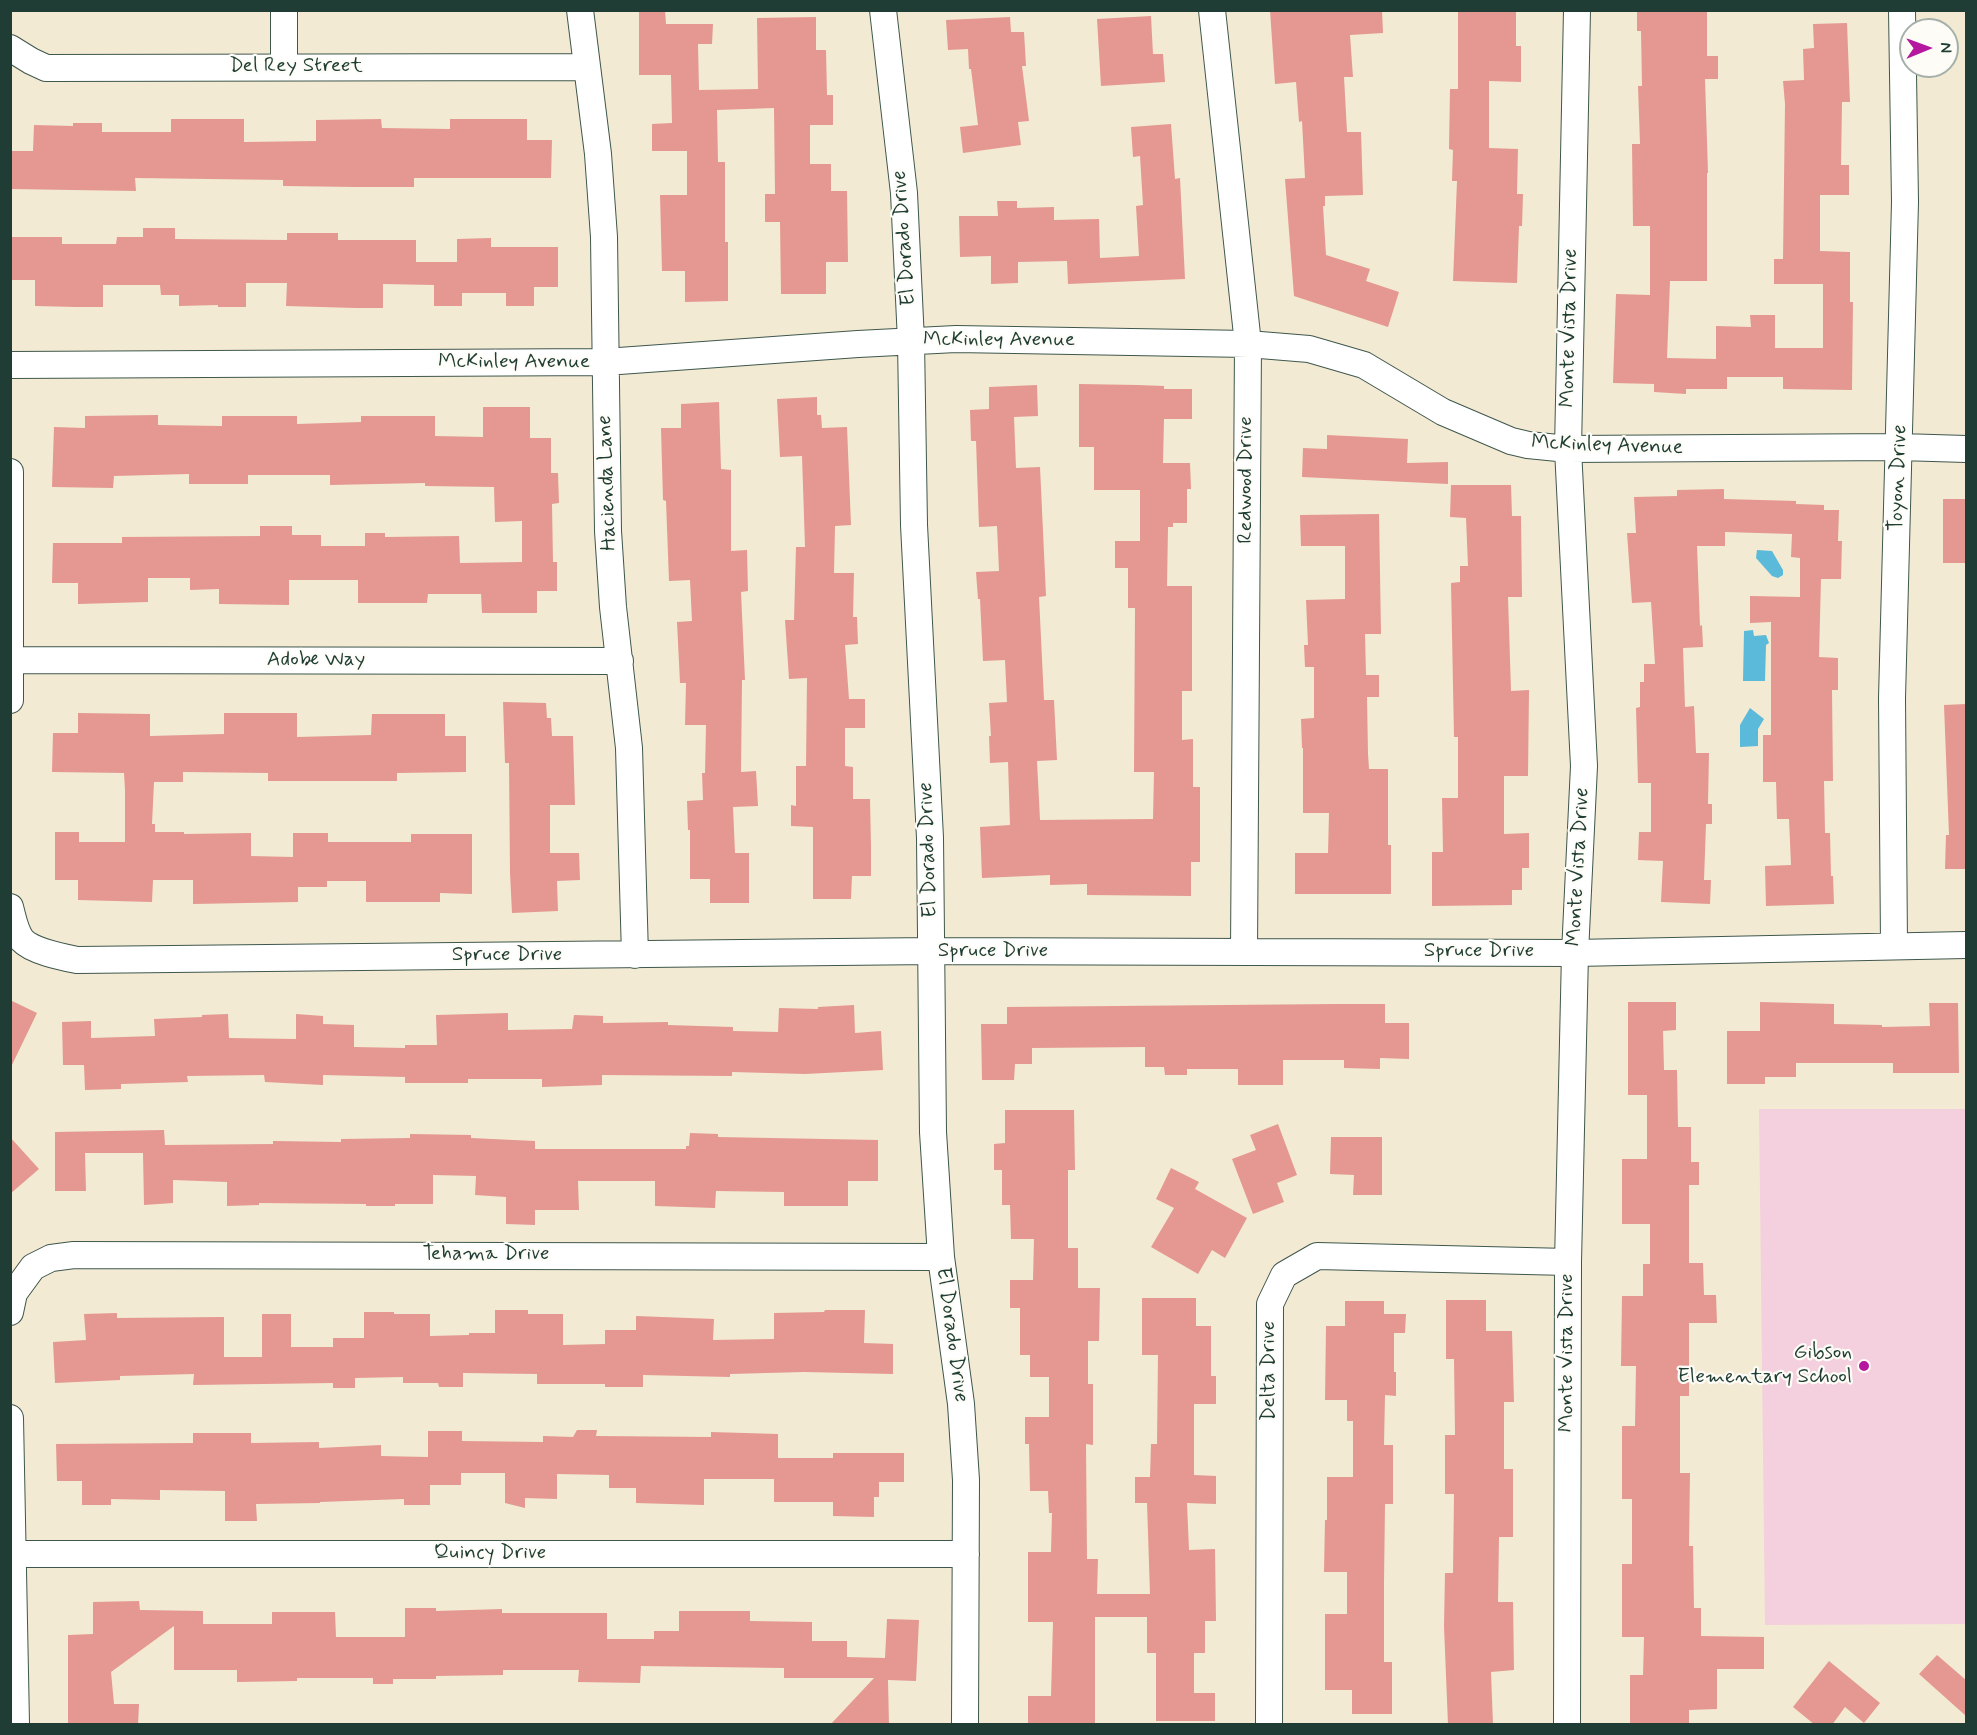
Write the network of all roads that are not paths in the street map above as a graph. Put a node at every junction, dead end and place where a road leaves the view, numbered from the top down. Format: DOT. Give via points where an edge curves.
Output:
graph roads {
  1 [pos="284,10"];
  2 [pos="580,10"];
  3 [pos="884,10"];
  4 [pos="1212,10"];
  5 [pos="1577,10"];
  6 [pos="1902,10"];
  7 [pos="10,48"];
  8 [pos="284,67"];
  9 [pos="586,68"];
  10 [pos="911,341"];
  11 [pos="1248,344"];
  12 [pos="605,362"];
  13 [pos="10,365"];
  14 [pos="1900,447"];
  15 [pos="1568,449"];
  16 [pos="1966,449"];
  17 [pos="10,472"];
  18 [pos="11,660"];
  19 [pos="620,661"];
  20 [pos="10,700"];
  21 [pos="10,908"];
  22 [pos="1894,945"];
  23 [pos="1966,945"];
  24 [pos="932,951"];
  25 [pos="1244,952"];
  26 [pos="1575,953"];
  27 [pos="635,955"];
  28 [pos="940,1257"];
  29 [pos="1568,1262"];
  30 [pos="10,1312"];
  31 [pos="10,1418"];
  32 [pos="14,1554"];
  33 [pos="966,1554"];
  34 [pos="16,1725"];
  35 [pos="965,1725"];
  36 [pos="1269,1725"];
  37 [pos="1567,1725"];
  1 -- 8 [label="street"];
  2 -- 9 [label="street, Hacienda Lane"];
  3 -- 10 [label="street, El Dorado Drive" via="904,193"];
  4 -- 11 [label="street, Redwood Drive"];
  5 -- 15 [label="street, Monte Vista Drive"];
  6 -- 14 [label="street, Toyon Drive" via="1905,202"];
  7 -- 8 [label="street, Del Rey Street" via="46,68"];
  8 -- 9 [label="street, Del Rey Street"];
  9 -- 12 [label="street, Hacienda Lane" via="604,237"];
  10 -- 11 [label="street, McKinley Avenue"];
  10 -- 12 [label="street, McKinley Avenue"];
  10 -- 24 [label="street, El Dorado Drive" via="914,525"];
  11 -- 15 [label="street, McKinley Avenue" via="1309,349 1364,365 1443,412 1511,441"];
  11 -- 25 [label="street, Redwood Drive"];
  12 -- 13 [label="street, McKinley Avenue"];
  12 -- 19 [label="street, Hacienda Lane" via="608,531"];
  14 -- 15 [label="street, McKinley Avenue"];
  14 -- 16 [label="street, McKinley Avenue"];
  14 -- 22 [label="street, Toyon Drive" via="1892,698"];
  15 -- 26 [label="street, Monte Vista Drive" via="1584,766"];
  17 -- 18 [label="street"];
  18 -- 19 [label="street, Adobe Way"];
  18 -- 20 [label="street"];
  19 -- 27 [label="street, Hacienda Lane" via="629,748"];
  21 -- 27 [label="street, Spruce Drive" via="22,941 49,954 76,960"];
  22 -- 23 [label="street, Spruce Drive"];
  22 -- 26 [label="street, Spruce Drive"];
  24 -- 25 [label="street, Spruce Drive"];
  24 -- 27 [label="street, Spruce Drive"];
  24 -- 28 [label="street, El Dorado Drive" via="933,1132"];
  25 -- 26 [label="street, Spruce Drive"];
  26 -- 29 [label="street, Monte Vista Drive"];
  28 -- 30 [label="street, Tehama Drive" via="74,1255 51,1257 33,1267 14,1293"];
  28 -- 33 [label="street, El Dorado Drive" via="961,1404"];
  29 -- 36 [label="street, Delta Drive" via="1317,1256 1284,1275 1270,1304"];
  29 -- 37 [label="street, Monte Vista Drive"];
  31 -- 32 [label="street"];
  32 -- 33 [label="street, Quincy Drive"];
  32 -- 34 [label="street"];
  33 -- 35 [label="street, El Dorado Drive"];
}
